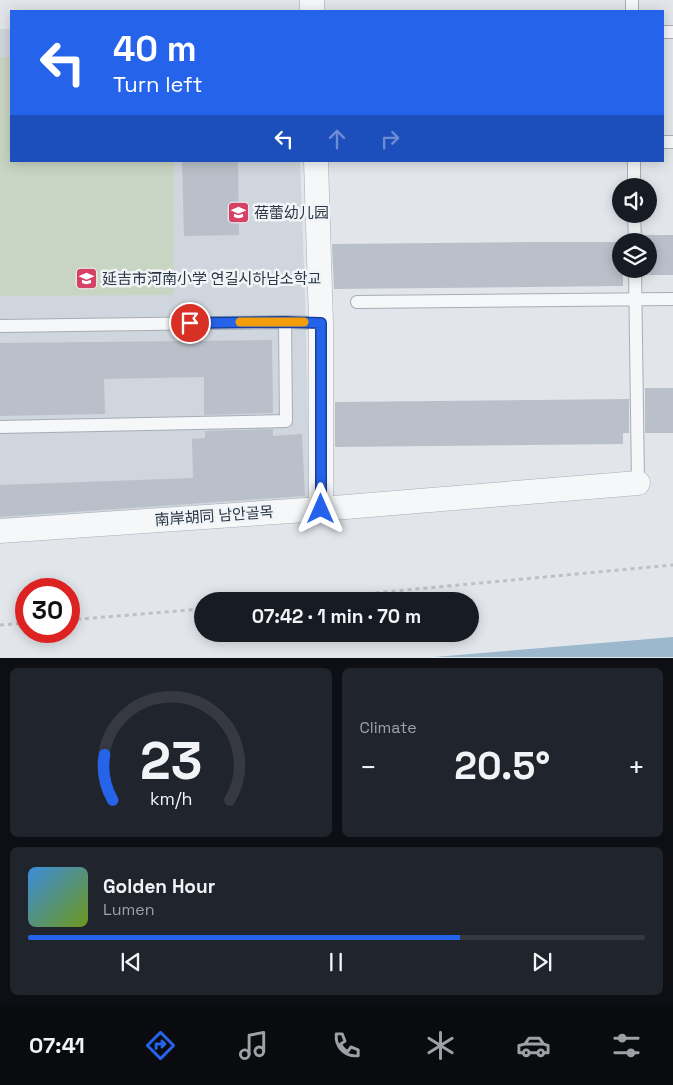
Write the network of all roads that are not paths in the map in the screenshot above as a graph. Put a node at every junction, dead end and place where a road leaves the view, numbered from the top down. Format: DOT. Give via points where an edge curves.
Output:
graph roads {
  1 [pos="316,162"];
  2 [pos="634,162"];
  3 [pos="634,178"];
  4 [pos="635,278"];
  5 [pos="673,299"];
  6 [pos="636,300"];
  7 [pos="357,302"];
  8 [pos="285,322"];
  9 [pos="321,323"];
  10 [pos="0,326"];
  11 [pos="0,428"];
  12 [pos="638,483"];
  13 [pos="321,509"];
  14 [pos="0,531"];
  1 -- 9 [label="street"];
  2 -- 3 [label="lane"];
  4 -- 6 [label="lane"];
  5 -- 6 [label="lane"];
  6 -- 7 [label="lane"];
  6 -- 12 [label="lane"];
  8 -- 9 [label="lane"];
  8 -- 10 [label="lane"];
  8 -- 11 [label="lane" via="286,421"];
  9 -- 13 [label="street"];
  12 -- 13 [label="street, 南岸胡同 남안골목"];
  13 -- 14 [label="street, 南岸胡同 남안골목"];
}
